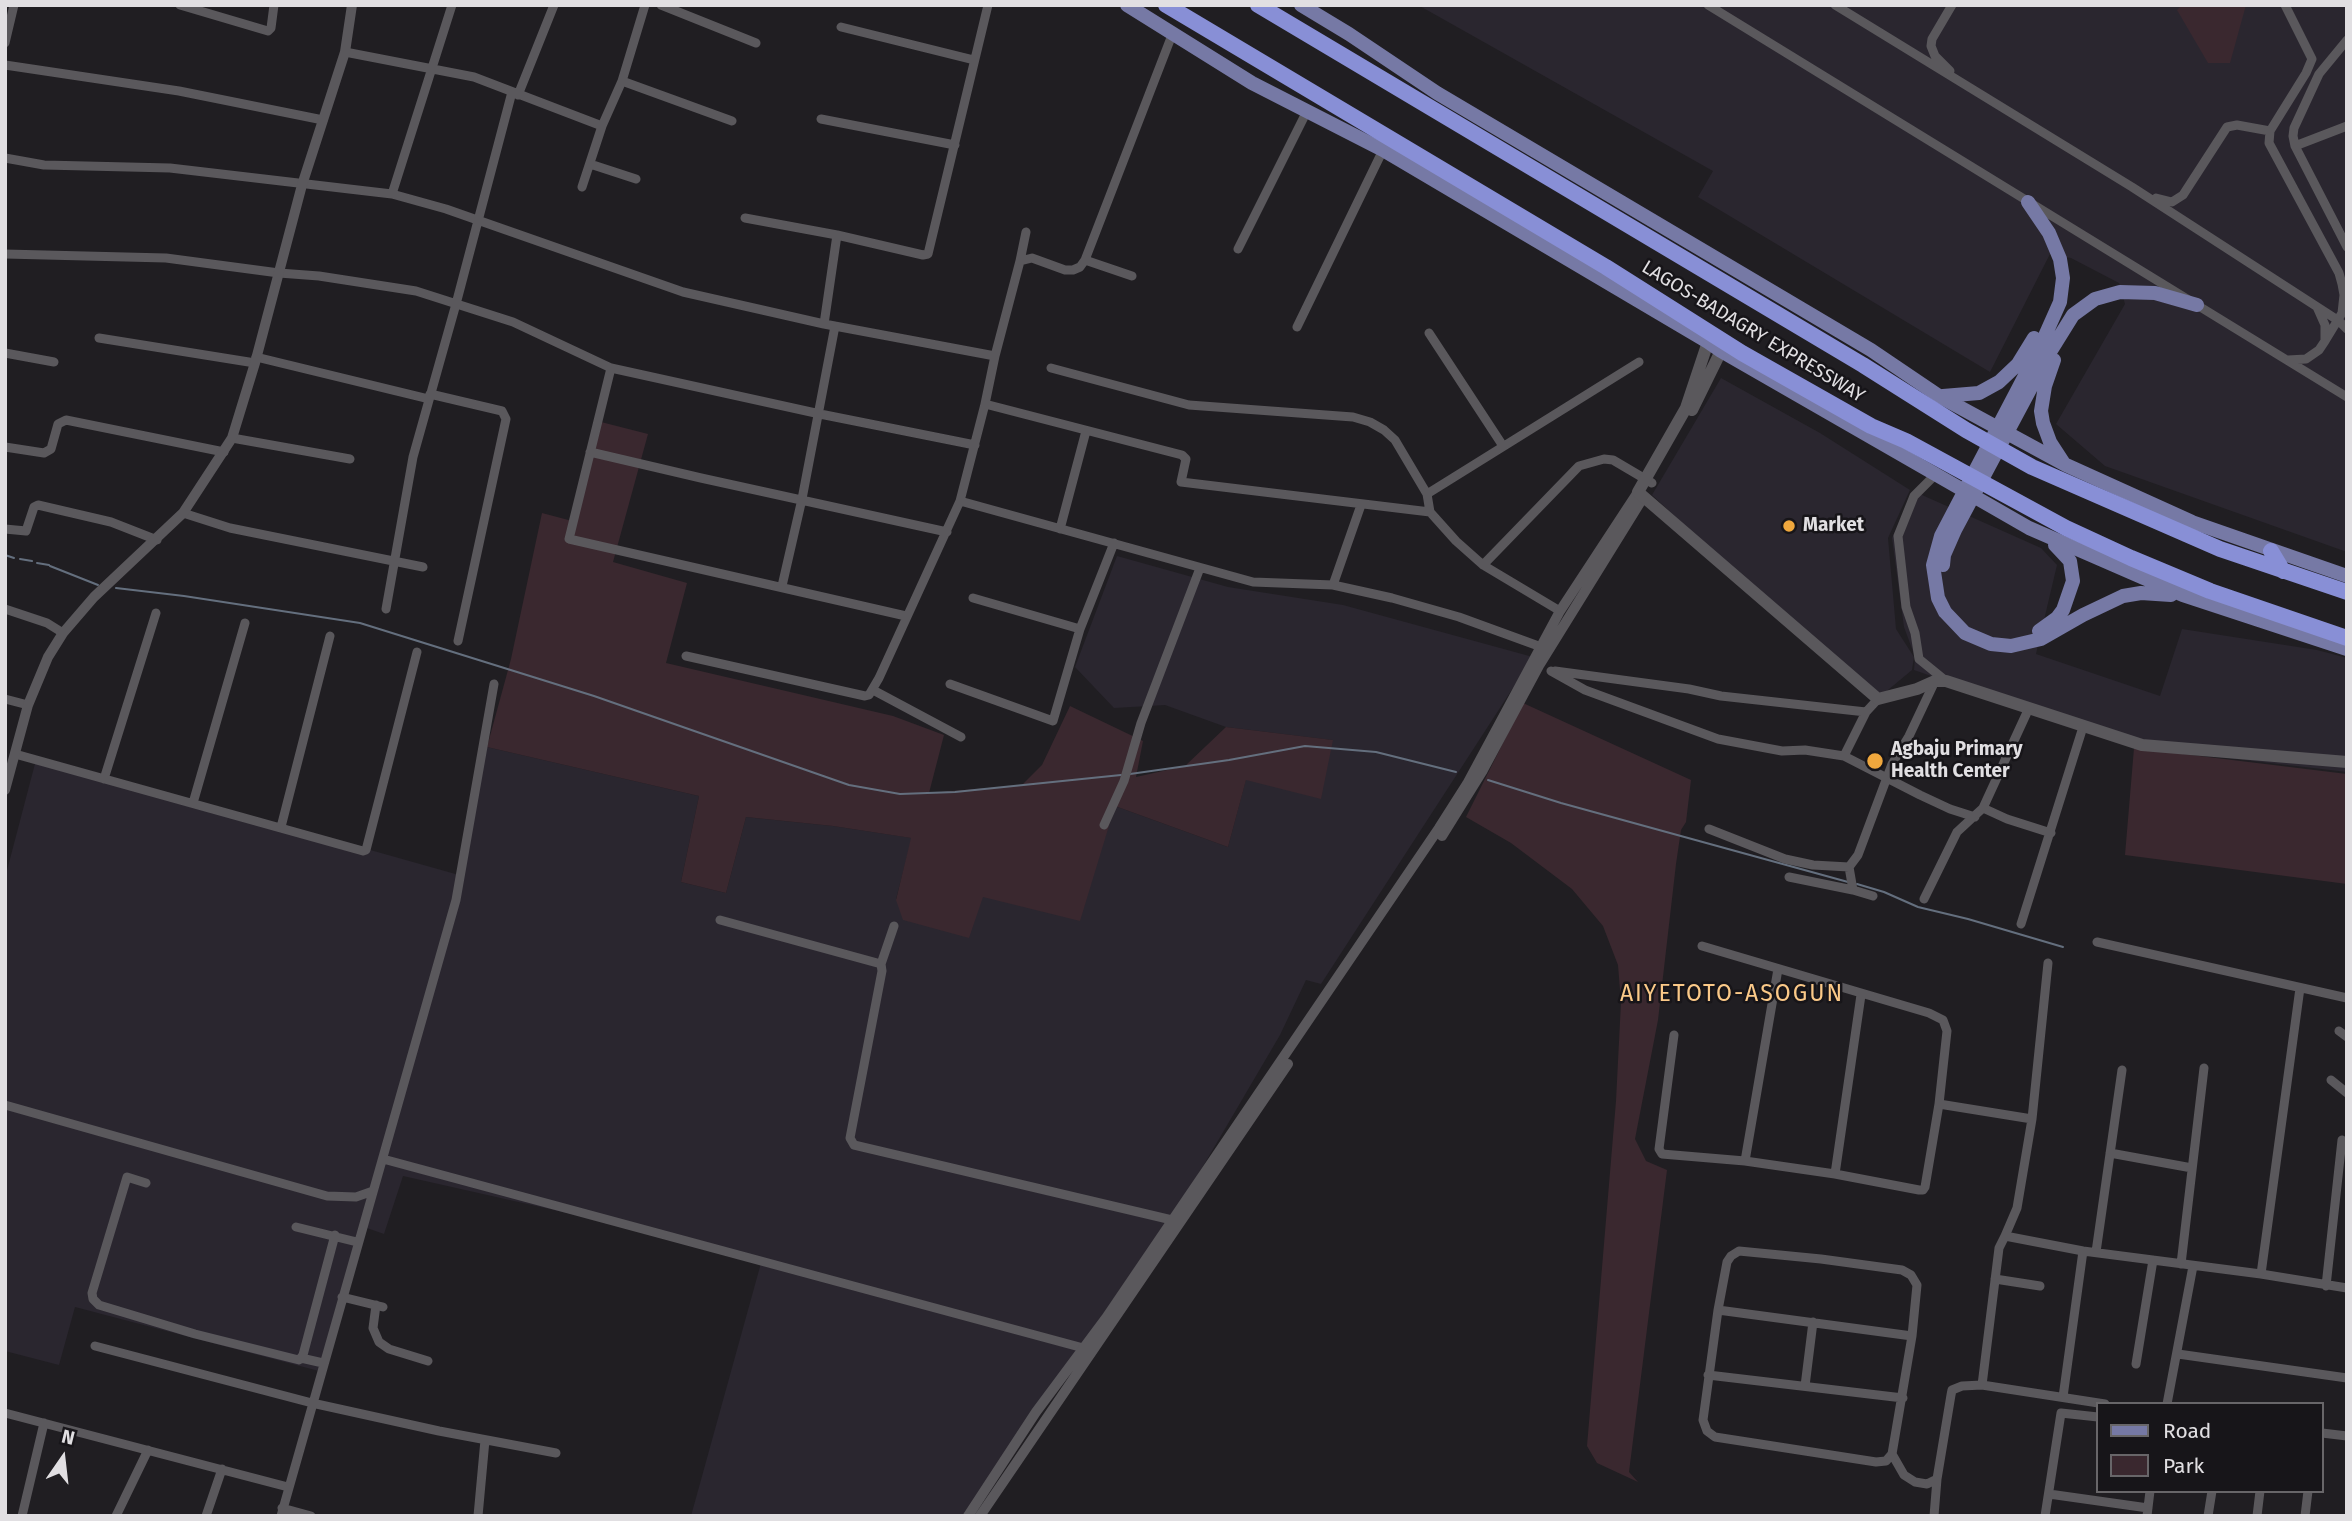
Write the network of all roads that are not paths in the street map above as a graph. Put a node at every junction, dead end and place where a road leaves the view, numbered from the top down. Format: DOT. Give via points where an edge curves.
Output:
graph roads {
  1 [pos="14,5"];
  2 [pos="180,5"];
  3 [pos="274,5"];
  4 [pos="352,5"];
  5 [pos="452,5"];
  6 [pos="554,5"];
  7 [pos="645,5"];
  8 [pos="661,5"];
  9 [pos="988,5"];
  10 [pos="1126,5"];
  11 [pos="1166,5"];
  12 [pos="1258,5"];
  13 [pos="1301,5"];
  14 [pos="1708,5"];
  15 [pos="1835,5"];
  16 [pos="1952,5"];
  17 [pos="2285,5"];
  18 [pos="841,27"];
  19 [pos="1172,35"];
  20 [pos="2347,40"];
  21 [pos="5,43"];
  22 [pos="757,43"];
  23 [pos="345,52"];
  24 [pos="974,60"];
  25 [pos="5,65"];
  26 [pos="433,70"];
  27 [pos="622,81"];
  28 [pos="1964,84"];
  29 [pos="515,93"];
  30 [pos="1306,113"];
  31 [pos="821,119"];
  32 [pos="323,120"];
  33 [pos="732,121"];
  34 [pos="602,126"];
  35 [pos="2347,126"];
  36 [pos="2270,131"];
  37 [pos="955,145"];
  38 [pos="2295,146"];
  39 [pos="1383,150"];
  40 [pos="5,159"];
  41 [pos="590,164"];
  42 [pos="636,179"];
  43 [pos="302,185"];
  44 [pos="582,187"];
  45 [pos="2132,187"];
  46 [pos="392,194"];
  47 [pos="2028,202"];
  48 [pos="745,218"];
  49 [pos="477,219"];
  50 [pos="1026,232"];
  51 [pos="837,235"];
  52 [pos="2054,242"];
  53 [pos="2346,246"];
  54 [pos="1238,249"];
  55 [pos="5,254"];
  56 [pos="2329,256"];
  57 [pos="1085,260"];
  58 [pos="1020,261"];
  59 [pos="279,273"];
  60 [pos="1132,276"];
  61 [pos="2134,291"];
  62 [pos="456,304"];
  63 [pos="2197,306"];
  64 [pos="2317,307"];
  65 [pos="2339,321"];
  66 [pos="824,324"];
  67 [pos="835,326"];
  68 [pos="1297,327"];
  69 [pos="2347,329"];
  70 [pos="1429,333"];
  71 [pos="99,338"];
  72 [pos="2326,341"];
  73 [pos="1708,342"];
  74 [pos="2045,349"];
  75 [pos="1721,352"];
  76 [pos="5,353"];
  77 [pos="995,356"];
  78 [pos="256,360"];
  79 [pos="2286,360"];
  80 [pos="54,362"];
  81 [pos="1639,362"];
  82 [pos="611,368"];
  83 [pos="1051,368"];
  84 [pos="430,396"];
  85 [pos="1939,396"];
  86 [pos="2347,397"];
  87 [pos="985,404"];
  88 [pos="820,414"];
  89 [pos="1086,431"];
  90 [pos="232,438"];
  91 [pos="975,445"];
  92 [pos="1503,446"];
  93 [pos="5,447"];
  94 [pos="225,452"];
  95 [pos="590,452"];
  96 [pos="350,459"];
  97 [pos="2066,464"];
  98 [pos="1934,476"];
  99 [pos="1649,481"];
  100 [pos="1427,494"];
  101 [pos="1642,494"];
  102 [pos="802,499"];
  103 [pos="960,501"];
  104 [pos="1361,505"];
  105 [pos="1430,512"];
  106 [pos="183,513"];
  107 [pos="5,528"];
  108 [pos="1060,528"];
  109 [pos="947,532"];
  110 [pos="2047,537"];
  111 [pos="157,540"];
  112 [pos="1114,543"];
  113 [pos="2271,551"];
  114 [pos="395,561"];
  115 [pos="1483,565"];
  116 [pos="423,567"];
  117 [pos="1200,568"];
  118 [pos="2283,571"];
  119 [pos="2347,576"];
  120 [pos="1333,585"];
  121 [pos="782,586"];
  122 [pos="2347,592"];
  123 [pos="2183,595"];
  124 [pos="973,598"];
  125 [pos="386,608"];
  126 [pos="1566,608"];
  127 [pos="5,609"];
  128 [pos="156,613"];
  129 [pos="906,616"];
  130 [pos="245,623"];
  131 [pos="1080,629"];
  132 [pos="63,633"];
  133 [pos="330,636"];
  134 [pos="2347,638"];
  135 [pos="458,641"];
  136 [pos="1544,648"];
  137 [pos="2347,649"];
  138 [pos="417,652"];
  139 [pos="686,656"];
  140 [pos="1540,664"];
  141 [pos="1552,671"];
  142 [pos="1941,681"];
  143 [pos="494,684"];
  144 [pos="950,684"];
  145 [pos="873,690"];
  146 [pos="5,699"];
  147 [pos="1878,699"];
  148 [pos="28,705"];
  149 [pos="2029,708"];
  150 [pos="1866,712"];
  151 [pos="2083,727"];
  152 [pos="961,737"];
  153 [pos="15,754"];
  154 [pos="1844,756"];
  155 [pos="2347,762"];
  156 [pos="104,779"];
  157 [pos="1888,779"];
  158 [pos="5,790"];
  159 [pos="193,803"];
  160 [pos="1983,808"];
  161 [pos="1975,817"];
  162 [pos="1104,825"];
  163 [pos="281,827"];
  164 [pos="1709,829"];
  165 [pos="2051,833"];
  166 [pos="1789,877"];
  167 [pos="1852,880"];
  168 [pos="1873,896"];
  169 [pos="1924,900"];
  170 [pos="720,920"];
  171 [pos="2021,924"];
  172 [pos="894,926"];
  173 [pos="2097,942"];
  174 [pos="1702,946"];
  175 [pos="2048,963"];
  176 [pos="881,964"];
  177 [pos="1778,969"];
  178 [pos="2300,988"];
  179 [pos="1861,995"];
  180 [pos="2347,998"];
  181 [pos="1674,1035"];
  182 [pos="2204,1068"];
  183 [pos="2122,1070"];
  184 [pos="2331,1080"];
  185 [pos="2347,1093"];
  186 [pos="1939,1104"];
  187 [pos="5,1105"];
  188 [pos="2032,1119"];
  189 [pos="2342,1140"];
  190 [pos="2110,1153"];
  191 [pos="383,1159"];
  192 [pos="1745,1161"];
  193 [pos="2192,1168"];
  194 [pos="1835,1174"];
  195 [pos="146,1183"];
  196 [pos="373,1191"];
  197 [pos="1171,1220"];
  198 [pos="296,1227"];
  199 [pos="335,1235"];
  200 [pos="2006,1236"];
  201 [pos="357,1242"];
  202 [pos="2083,1251"];
  203 [pos="2096,1252"];
  204 [pos="2153,1260"];
  205 [pos="2181,1264"];
  206 [pos="2193,1266"];
  207 [pos="2261,1274"];
  208 [pos="1995,1279"];
  209 [pos="2040,1286"];
  210 [pos="2326,1286"];
  211 [pos="2347,1288"];
  212 [pos="342,1297"];
  213 [pos="1718,1310"];
  214 [pos="1813,1322"];
  215 [pos="1912,1336"];
  216 [pos="95,1346"];
  217 [pos="1089,1350"];
  218 [pos="2178,1354"];
  219 [pos="301,1358"];
  220 [pos="428,1361"];
  221 [pos="323,1363"];
  222 [pos="2136,1364"];
  223 [pos="1708,1374"];
  224 [pos="2347,1378"];
  225 [pos="1805,1385"];
  226 [pos="1982,1385"];
  227 [pos="2063,1397"];
  228 [pos="1903,1398"];
  229 [pos="2094,1402"];
  230 [pos="2167,1402"];
  231 [pos="312,1403"];
  232 [pos="5,1413"];
  233 [pos="2095,1416"];
  234 [pos="44,1423"];
  235 [pos="2324,1433"];
  236 [pos="2347,1436"];
  237 [pos="485,1440"];
  238 [pos="148,1450"];
  239 [pos="556,1453"];
  240 [pos="1892,1454"];
  241 [pos="1007,1466"];
  242 [pos="222,1469"];
  243 [pos="1937,1479"];
  244 [pos="288,1487"];
  245 [pos="2150,1493"];
  246 [pos="2212,1493"];
  247 [pos="2260,1493"];
  248 [pos="2308,1493"];
  249 [pos="2049,1494"];
  250 [pos="281,1512"];
  251 [pos="2147,1512"];
  252 [pos="22,1516"];
  253 [pos="116,1516"];
  254 [pos="206,1516"];
  255 [pos="311,1516"];
  256 [pos="478,1516"];
  257 [pos="968,1516"];
  258 [pos="980,1516"];
  259 [pos="1934,1516"];
  260 [pos="2045,1516"];
  261 [pos="2208,1516"];
  262 [pos="2257,1516"];
  263 [pos="2305,1516"];
  1 -- 21 [label="street"];
  2 -- 3 [label="street" via="268,31"];
  4 -- 23 [label="street"];
  5 -- 26 [label="street"];
  6 -- 29 [label="street"];
  7 -- 27 [label="street"];
  8 -- 22 [label="street"];
  9 -- 24 [label="street"];
  10 -- 19 [label="main road"];
  11 -- 134 [label="highway, LAGOS-BADAGRY EXPRESSWAY" via="1871,426 2131,558 2210,591"];
  12 -- 118 [label="highway, LAGOS-BADAGRY EXPRESSWAY" via="2032,467"];
  13 -- 85 [label="main road" via="1437,93 1871,350"];
  14 -- 47 [label="street"];
  15 -- 28 [label="street"];
  16 -- 28 [label="street" via="1931,46 1935,57"];
  17 -- 36 [label="street" via="2312,59"];
  18 -- 24 [label="street"];
  19 -- 30 [label="main road, LAGOS-BADAGRY EXPRESSWAY"];
  19 -- 57 [label="street"];
  20 -- 38 [label="street" via="2319,74 2294,128"];
  23 -- 26 [label="street"];
  23 -- 32 [label="street"];
  24 -- 37 [label="street"];
  25 -- 32 [label="street" via="180,91"];
  26 -- 29 [label="street" via="474,77"];
  26 -- 46 [label="street"];
  27 -- 33 [label="street"];
  27 -- 34 [label="street"];
  28 -- 45 [label="street"];
  29 -- 34 [label="street"];
  29 -- 49 [label="street"];
  30 -- 39 [label="main road, LAGOS-BADAGRY EXPRESSWAY"];
  30 -- 54 [label="street"];
  31 -- 37 [label="street"];
  32 -- 43 [label="street"];
  34 -- 41 [label="street"];
  35 -- 38 [label="street"];
  36 -- 45 [label="street" via="2227,127 2177,201 2166,202"];
  36 -- 56 [label="street" via="2271,149"];
  37 -- 51 [label="street" via="929,254"];
  38 -- 53 [label="street"];
  39 -- 68 [label="street"];
  39 -- 73 [label="main road, LAGOS-BADAGRY EXPRESSWAY"];
  40 -- 43 [label="street" via="44,165 170,168"];
  41 -- 42 [label="street"];
  41 -- 44 [label="street"];
  43 -- 46 [label="street"];
  43 -- 59 [label="street"];
  45 -- 64 [label="street"];
  46 -- 49 [label="street"];
  47 -- 52 [label="main road"];
  47 -- 63 [label="street"];
  48 -- 51 [label="street"];
  49 -- 62 [label="street"];
  49 -- 66 [label="street" via="683,292"];
  50 -- 58 [label="street"];
  51 -- 66 [label="street"];
  52 -- 74 [label="main road" via="2062,268 2062,292"];
  52 -- 85 [label="main road" via="2051,300 2018,364 1988,389 1966,396"];
  53 -- 56 [label="street"];
  55 -- 59 [label="street" via="166,258"];
  56 -- 65 [label="street" via="2343,284"];
  57 -- 58 [label="street" via="1073,270 1032,258"];
  57 -- 60 [label="street"];
  58 -- 77 [label="street"];
  59 -- 62 [label="street" via="416,290"];
  59 -- 78 [label="street"];
  61 -- 63 [label="main road"];
  61 -- 74 [label="main road" via="2105,295 2084,305"];
  61 -- 97 [label="main road" via="2106,302 2080,320 2049,373 2043,423"];
  62 -- 82 [label="street" via="513,322"];
  62 -- 84 [label="street"];
  63 -- 79 [label="street"];
  64 -- 65 [label="street"];
  64 -- 72 [label="street"];
  65 -- 69 [label="street"];
  65 -- 72 [label="street"];
  66 -- 67 [label="street"];
  67 -- 77 [label="street"];
  67 -- 88 [label="street"];
  70 -- 92 [label="street"];
  71 -- 78 [label="street"];
  72 -- 79 [label="street" via="2306,359"];
  73 -- 75 [label="main road, LAGOS-BADAGRY EXPRESSWAY"];
  73 -- 99 [label="main road" via="1686,408"];
  74 -- 110 [label="main road" via="1944,555 1942,575 1958,616 1980,632 2005,638 2036,632 2057,618 2068,602 2074,573 2070,561"];
  74 -- 123 [label="main road" via="1941,536 1933,565 1935,587 1945,612 1977,640 2020,645 2041,639 2113,600 2141,593"];
  75 -- 98 [label="main road, LAGOS-BADAGRY EXPRESSWAY"];
  75 -- 99 [label="main road" via="1682,431"];
  76 -- 80 [label="street"];
  77 -- 87 [label="street"];
  78 -- 84 [label="street"];
  78 -- 90 [label="street"];
  79 -- 86 [label="street"];
  81 -- 92 [label="street"];
  82 -- 88 [label="street"];
  82 -- 95 [label="street"];
  83 -- 100 [label="street" via="1189,405 1370,422 1395,440"];
  84 -- 114 [label="street" via="413,457"];
  84 -- 135 [label="street" via="502,411 506,419"];
  85 -- 97 [label="main road"];
  87 -- 89 [label="street"];
  87 -- 91 [label="street"];
  88 -- 91 [label="street"];
  88 -- 102 [label="street"];
  89 -- 104 [label="street" via="1182,455 1186,459 1181,482"];
  89 -- 108 [label="street"];
  90 -- 94 [label="street"];
  90 -- 96 [label="street"];
  91 -- 103 [label="street"];
  92 -- 100 [label="street"];
  93 -- 94 [label="street" via="44,453 51,449 58,424 66,420"];
  94 -- 106 [label="street"];
  95 -- 102 [label="street"];
  95 -- 121 [label="street" via="569,539"];
  97 -- 113 [label="main road" via="2192,522"];
  98 -- 110 [label="main road, LAGOS-BADAGRY EXPRESSWAY"];
  98 -- 142 [label="street" via="1914,496 1898,536 1906,607 1919,659"];
  99 -- 101 [label="main road"];
  99 -- 115 [label="street" via="1613,460 1579,466"];
  100 -- 105 [label="street"];
  101 -- 126 [label="street"];
  101 -- 147 [label="main road"];
  102 -- 109 [label="street"];
  102 -- 121 [label="street"];
  103 -- 108 [label="street"];
  103 -- 109 [label="street"];
  104 -- 105 [label="street"];
  104 -- 120 [label="street"];
  105 -- 115 [label="street"];
  106 -- 111 [label="street"];
  106 -- 114 [label="street" via="230,528"];
  107 -- 111 [label="street" via="26,531 38,505 111,522"];
  108 -- 112 [label="street"];
  109 -- 129 [label="street"];
  110 -- 123 [label="main road, LAGOS-BADAGRY EXPRESSWAY"];
  111 -- 132 [label="street" via="94,597"];
  112 -- 117 [label="street"];
  112 -- 131 [label="street"];
  113 -- 118 [label="highway"];
  113 -- 119 [label="main road"];
  114 -- 116 [label="street"];
  114 -- 125 [label="street"];
  115 -- 126 [label="street"];
  117 -- 120 [label="street" via="1253,582"];
  117 -- 162 [label="street"];
  118 -- 122 [label="highway, LAGOS-BADAGRY EXPRESSWAY"];
  120 -- 136 [label="street" via="1459,617"];
  121 -- 129 [label="street"];
  123 -- 137 [label="main road, LAGOS-BADAGRY EXPRESSWAY"];
  124 -- 131 [label="street"];
  126 -- 136 [label="street"];
  127 -- 132 [label="street"];
  128 -- 156 [label="street"];
  129 -- 145 [label="street"];
  130 -- 159 [label="street"];
  131 -- 144 [label="street" via="1054,722"];
  132 -- 148 [label="street"];
  133 -- 163 [label="street"];
  136 -- 140 [label="street"];
  136 -- 197 [label="street" via="1439,828"];
  138 -- 163 [label="street" via="366,849"];
  139 -- 145 [label="street" via="865,696"];
  140 -- 141 [label="street"];
  140 -- 217 [label="street" via="1455,818"];
  141 -- 150 [label="street"];
  141 -- 154 [label="street" via="1585,690 1726,742"];
  142 -- 147 [label="main road"];
  142 -- 149 [label="main road"];
  142 -- 157 [label="street" via="1892,764"];
  143 -- 191 [label="street" via="462,877"];
  145 -- 152 [label="street"];
  146 -- 148 [label="street"];
  147 -- 150 [label="street"];
  148 -- 153 [label="street"];
  149 -- 151 [label="main road"];
  149 -- 160 [label="street"];
  150 -- 154 [label="street"];
  151 -- 155 [label="main road" via="2142,745"];
  151 -- 165 [label="street"];
  153 -- 156 [label="street"];
  153 -- 158 [label="street"];
  154 -- 157 [label="street"];
  156 -- 159 [label="street"];
  157 -- 161 [label="street"];
  157 -- 167 [label="street"];
  159 -- 163 [label="street"];
  160 -- 161 [label="street"];
  160 -- 165 [label="street"];
  161 -- 169 [label="street" via="1957,832"];
  164 -- 167 [label="street"];
  165 -- 171 [label="street"];
  166 -- 167 [label="street"];
  167 -- 168 [label="street"];
  170 -- 176 [label="street"];
  172 -- 176 [label="street"];
  173 -- 178 [label="street"];
  174 -- 177 [label="street"];
  175 -- 188 [label="street"];
  176 -- 197 [label="street" via="858,1087 854,1145"];
  177 -- 179 [label="street"];
  177 -- 192 [label="street"];
  178 -- 180 [label="street"];
  178 -- 207 [label="street"];
  179 -- 186 [label="street" via="1943,1020 1947,1031"];
  179 -- 194 [label="street"];
  181 -- 192 [label="street" via="1659,1149 1667,1156"];
  182 -- 193 [label="street"];
  183 -- 190 [label="street"];
  184 -- 185 [label="street"];
  186 -- 188 [label="street"];
  186 -- 194 [label="street" via="1923,1190"];
  187 -- 196 [label="street" via="327,1196 343,1199"];
  188 -- 200 [label="street" via="2017,1208"];
  189 -- 210 [label="street"];
  190 -- 193 [label="street"];
  190 -- 203 [label="street"];
  191 -- 196 [label="street"];
  191 -- 217 [label="street"];
  192 -- 194 [label="street"];
  193 -- 205 [label="street"];
  195 -- 219 [label="street" via="127,1177 92,1293 95,1303 195,1334"];
  196 -- 201 [label="street"];
  197 -- 217 [label="street"];
  198 -- 199 [label="street"];
  199 -- 201 [label="street"];
  199 -- 219 [label="street"];
  200 -- 202 [label="street"];
  200 -- 208 [label="street" via="1999,1248"];
  201 -- 212 [label="street"];
  202 -- 203 [label="street"];
  202 -- 227 [label="street"];
  203 -- 204 [label="street"];
  204 -- 205 [label="street"];
  204 -- 222 [label="street"];
  205 -- 206 [label="street"];
  206 -- 207 [label="street"];
  206 -- 218 [label="street"];
  207 -- 210 [label="street"];
  208 -- 209 [label="street"];
  208 -- 226 [label="street"];
  210 -- 211 [label="street"];
  212 -- 220 [label="street" via="379,1306 373,1328 379,1342"];
  212 -- 221 [label="street"];
  213 -- 214 [label="street"];
  213 -- 215 [label="street" via="1727,1262 1739,1251 1902,1270 1917,1285"];
  213 -- 223 [label="street"];
  214 -- 215 [label="street"];
  214 -- 225 [label="street"];
  215 -- 228 [label="street"];
  216 -- 231 [label="street"];
  217 -- 241 [label="street"];
  218 -- 224 [label="street"];
  218 -- 230 [label="street"];
  219 -- 221 [label="street"];
  221 -- 231 [label="street"];
  223 -- 225 [label="street"];
  223 -- 240 [label="street" via="1703,1420 1715,1437 1875,1462 1886,1461"];
  225 -- 228 [label="street"];
  226 -- 227 [label="street"];
  226 -- 243 [label="street" via="1952,1390"];
  227 -- 229 [label="street"];
  228 -- 240 [label="street"];
  229 -- 233 [label="street"];
  231 -- 237 [label="street"];
  231 -- 244 [label="street"];
  232 -- 234 [label="street"];
  233 -- 249 [label="street" via="2061,1413"];
  234 -- 238 [label="street"];
  234 -- 252 [label="street"];
  235 -- 236 [label="street"];
  237 -- 239 [label="street"];
  237 -- 256 [label="street"];
  238 -- 242 [label="street"];
  238 -- 253 [label="street"];
  240 -- 243 [label="street" via="1915,1482 1927,1484"];
  241 -- 257 [label="street"];
  241 -- 258 [label="street"];
  242 -- 244 [label="street"];
  242 -- 254 [label="street"];
  243 -- 259 [label="street"];
  244 -- 250 [label="street"];
  245 -- 251 [label="street"];
  246 -- 261 [label="street"];
  247 -- 262 [label="street"];
  248 -- 263 [label="street"];
  249 -- 251 [label="street"];
  249 -- 260 [label="street"];
  250 -- 255 [label="street"];
}
